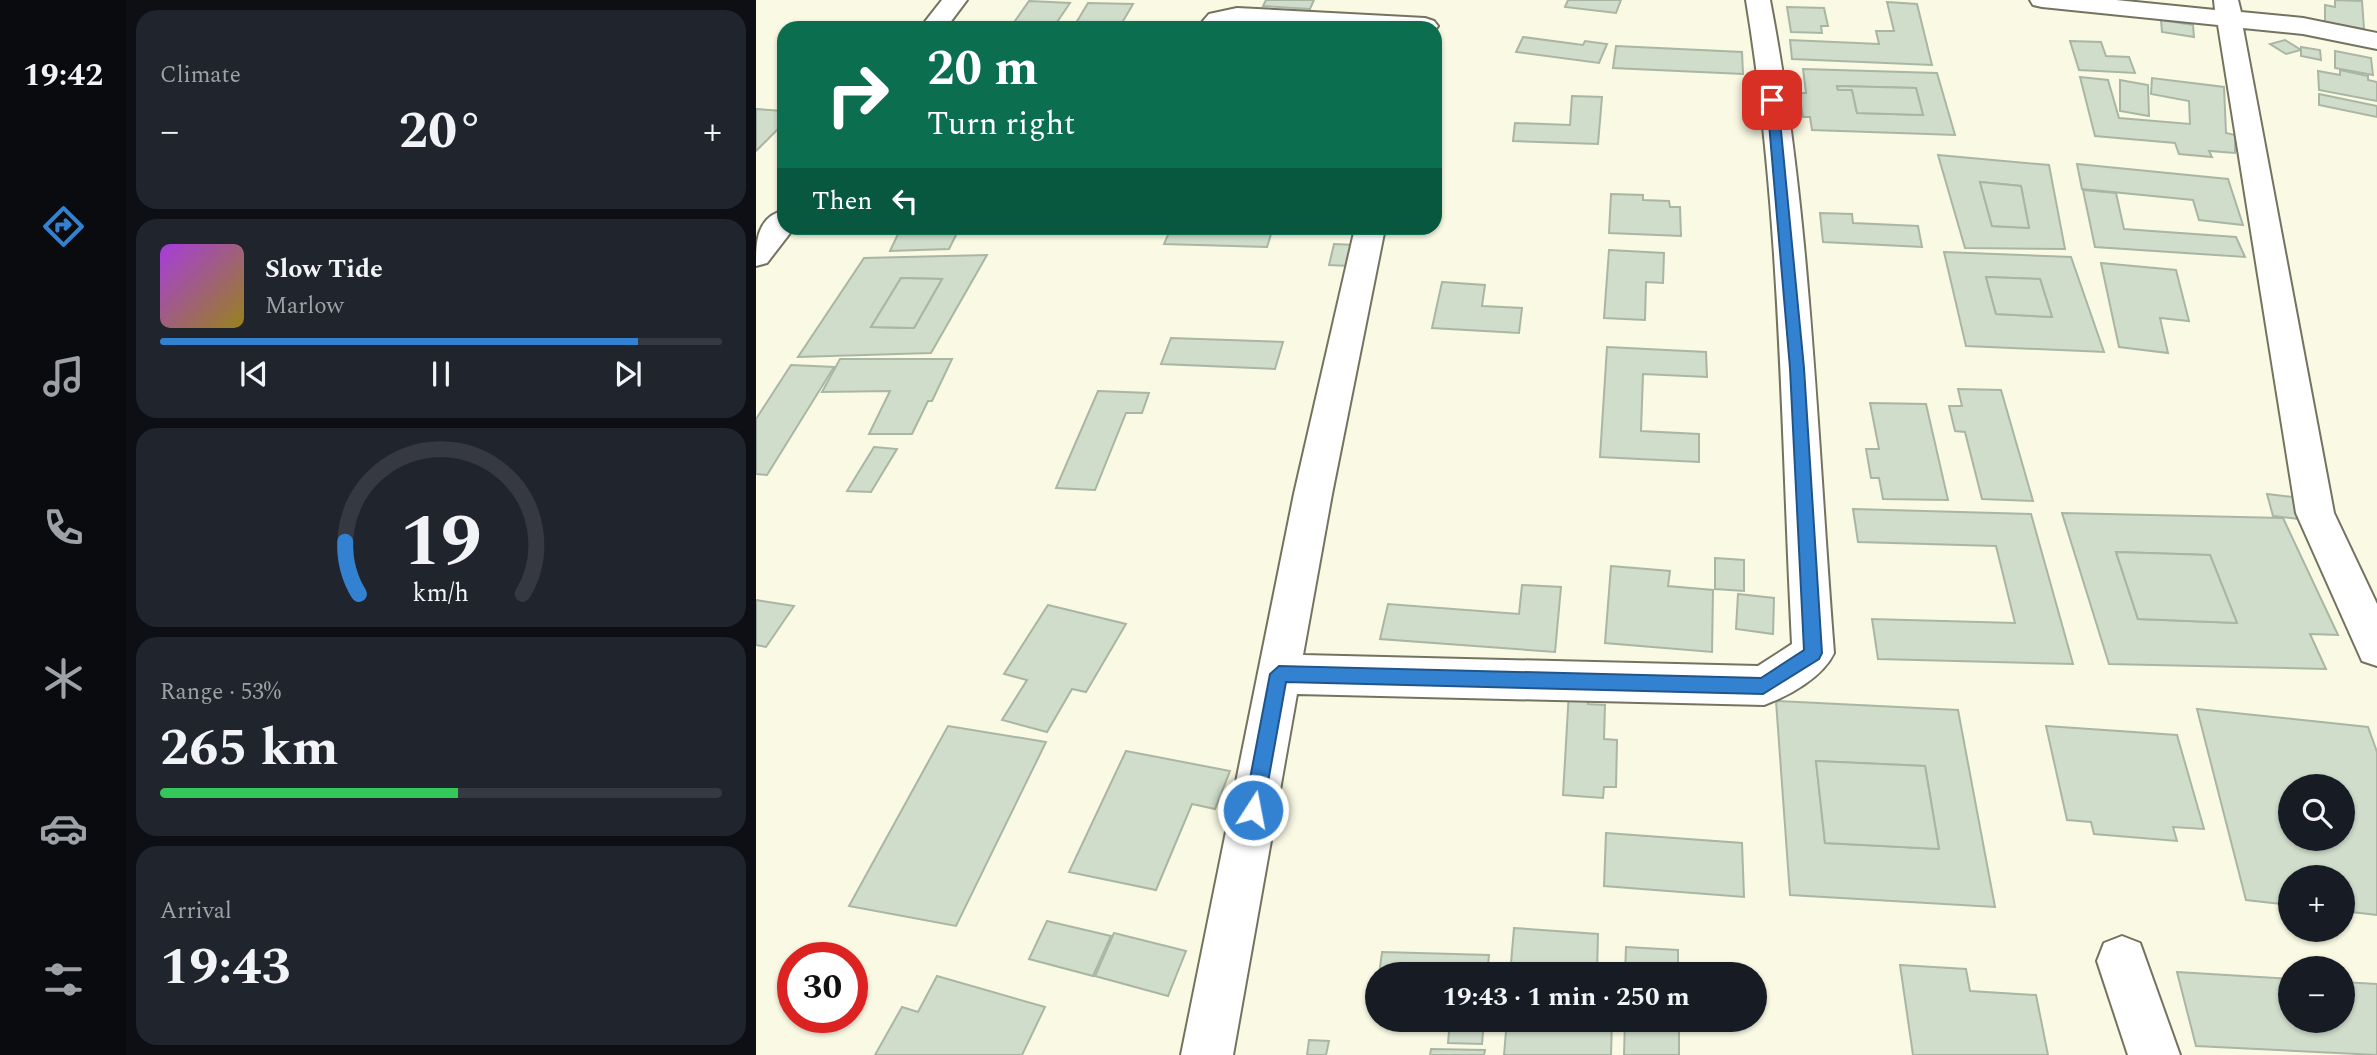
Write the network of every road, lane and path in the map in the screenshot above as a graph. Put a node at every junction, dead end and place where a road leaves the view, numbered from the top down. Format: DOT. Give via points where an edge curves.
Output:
graph roads {
  1 [pos="955,0"];
  2 [pos="1436,0"];
  3 [pos="1758,0"];
  4 [pos="2042,0"];
  5 [pos="2226,9"];
  6 [pos="938,21"];
  7 [pos="1216,21"];
  8 [pos="1330,21"];
  9 [pos="1427,21"];
  10 [pos="2377,41"];
  11 [pos="777,229"];
  12 [pos="1368,235"];
  13 [pos="756,256"];
  14 [pos="2377,648"];
  15 [pos="1279,674"];
  16 [pos="2122,961"];
  17 [pos="1207,1055"];
  18 [pos="2154,1055"];
  1 -- 6 [label="street"];
  2 -- 9 [label="street"];
  3 -- 15 [label="street" via="1786,226 1813,653 1763,686"];
  4 -- 5 [label="street"];
  5 -- 10 [label="street"];
  5 -- 14 [label="street" via="2315,513"];
  7 -- 8 [label="street" via="1237,15"];
  11 -- 13 [label="street"];
  12 -- 15 [label="street"];
  15 -- 17 [label="street"];
  16 -- 18 [label="street"];
}
